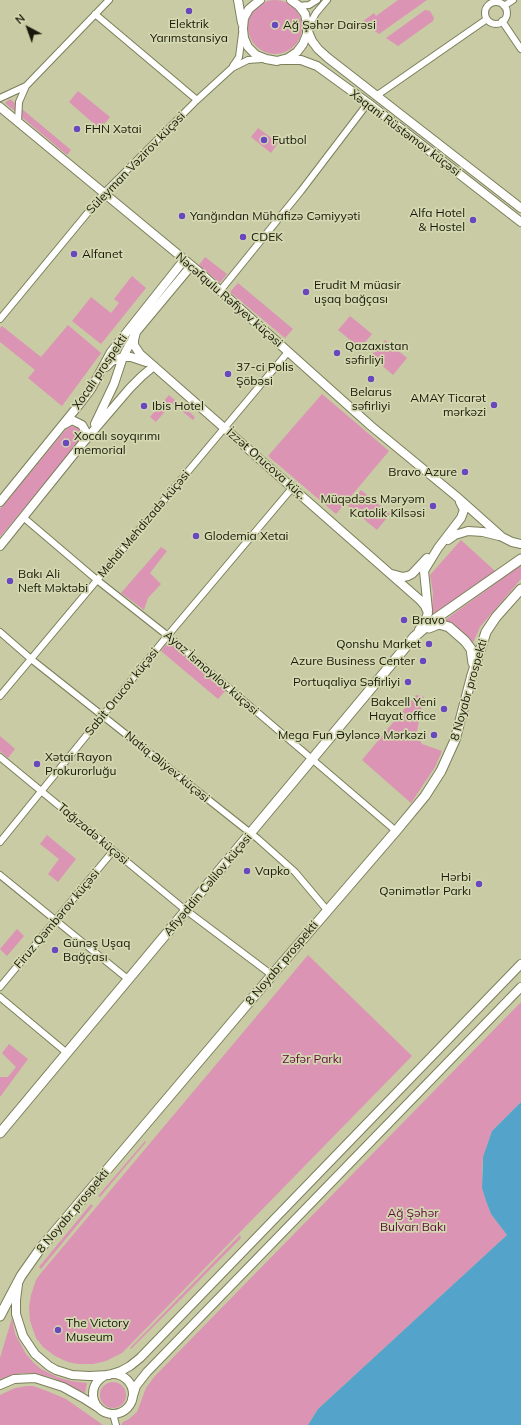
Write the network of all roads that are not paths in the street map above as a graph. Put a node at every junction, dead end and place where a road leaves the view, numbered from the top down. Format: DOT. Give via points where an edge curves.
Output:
graph roads {
  1 [pos="109,0"];
  2 [pos="238,0"];
  3 [pos="260,0"];
  4 [pos="317,0"];
  5 [pos="327,0"];
  6 [pos="513,0"];
  7 [pos="294,2"];
  8 [pos="504,6"];
  9 [pos="95,14"];
  10 [pos="487,19"];
  11 [pos="502,21"];
  12 [pos="243,29"];
  13 [pos="308,29"];
  14 [pos="521,49"];
  15 [pos="266,59"];
  16 [pos="283,60"];
  17 [pos="232,68"];
  18 [pos="26,86"];
  19 [pos="376,96"];
  20 [pos="0,98"];
  21 [pos="197,100"];
  22 [pos="368,103"];
  23 [pos="0,107"];
  24 [pos="18,122"];
  25 [pos="104,193"];
  26 [pos="520,206"];
  27 [pos="521,222"];
  28 [pos="184,260"];
  29 [pos="191,266"];
  30 [pos="220,290"];
  31 [pos="0,319"];
  32 [pos="136,332"];
  33 [pos="111,352"];
  34 [pos="288,352"];
  35 [pos="124,357"];
  36 [pos="154,366"];
  37 [pos="101,372"];
  38 [pos="62,427"];
  39 [pos="224,428"];
  40 [pos="82,444"];
  41 [pos="293,487"];
  42 [pos="456,496"];
  43 [pos="0,501"];
  44 [pos="23,517"];
  45 [pos="502,537"];
  46 [pos="521,544"];
  47 [pos="0,546"];
  48 [pos="438,548"];
  49 [pos="521,559"];
  50 [pos="389,572"];
  51 [pos="98,580"];
  52 [pos="521,589"];
  53 [pos="428,613"];
  54 [pos="0,632"];
  55 [pos="168,636"];
  56 [pos="414,637"];
  57 [pos="31,659"];
  58 [pos="472,675"];
  59 [pos="0,696"];
  60 [pos="102,716"];
  61 [pos="0,757"];
  62 [pos="312,760"];
  63 [pos="41,791"];
  64 [pos="396,831"];
  65 [pos="251,834"];
  66 [pos="0,842"];
  67 [pos="113,851"];
  68 [pos="0,875"];
  69 [pos="327,910"];
  70 [pos="186,911"];
  71 [pos="55,920"];
  72 [pos="521,964"];
  73 [pos="272,975"];
  74 [pos="129,980"];
  75 [pos="0,987"];
  76 [pos="521,987"];
  77 [pos="0,997"];
  78 [pos="67,1053"];
  79 [pos="0,1133"];
  80 [pos="21,1276"];
  81 [pos="0,1316"];
  82 [pos="109,1375"];
  83 [pos="0,1385"];
  84 [pos="132,1400"];
  85 [pos="101,1410"];
  86 [pos="113,1414"];
  87 [pos="116,1425"];
  1 -- 9 [label="street"];
  2 -- 12 [label="main road"];
  3 -- 12 [label="main road" via="246,13"];
  4 -- 7 [label="street" via="309,5"];
  5 -- 13 [label="street" via="316,13"];
  6 -- 8 [label="street"];
  7 -- 13 [label="main road, Xəqani Rüstəmov küçəsi" via="304,14"];
  8 -- 10 [label="street" via="495,2 489,5 485,11"];
  8 -- 11 [label="street" via="506,13"];
  9 -- 18 [label="street"];
  9 -- 21 [label="street"];
  10 -- 11 [label="street" via="494,24"];
  10 -- 19 [label="street"];
  11 -- 14 [label="street"];
  12 -- 15 [label="main road" via="248,47 256,55"];
  12 -- 17 [label="street" via="239,57"];
  13 -- 16 [label="main road" via="306,39 300,48"];
  13 -- 19 [label="main road, Xəqani Rüstəmov küçəsi" via="318,49"];
  15 -- 16 [label="main road, Xəqani Rüstəmov küçəsi"];
  15 -- 17 [label="street" via="248,60"];
  16 -- 22 [label="main road, Xəqani Rüstəmov küçəsi" via="301,60 317,66"];
  17 -- 21 [label="street, Süleyman Vəzirov küçəsi"];
  18 -- 20 [label="street"];
  18 -- 24 [label="street" via="18,102"];
  19 -- 26 [label="main road, Xəqani Rüstəmov küçəsi"];
  21 -- 25 [label="street, Süleyman Vəzirov küçəsi"];
  22 -- 27 [label="main road, Xəqani Rüstəmov küçəsi"];
  22 -- 30 [label="street"];
  23 -- 24 [label="main road, Nəcəfqulu Rəfiyev küçəsi"];
  24 -- 25 [label="main road, Nəcəfqulu Rəfiyev küçəsi"];
  25 -- 28 [label="main road, Nəcəfqulu Rəfiyev küçəsi"];
  25 -- 31 [label="street, Süleyman Vəzirov küçəsi"];
  28 -- 29 [label="main road, Nəcəfqulu Rəfiyev küçəsi"];
  28 -- 33 [label="main road, Xocalı prospekti"];
  29 -- 30 [label="main road, Nəcəfqulu Rəfiyev küçəsi"];
  29 -- 32 [label="main road, Xocalı prospekti"];
  30 -- 34 [label="main road, Nəcəfqulu Rəfiyev küçəsi"];
  32 -- 35 [label="main road, Xocalı prospekti"];
  32 -- 36 [label="main road, İzzət Orucova küç." via="134,340 137,350"];
  33 -- 35 [label="main road"];
  33 -- 37 [label="main road, Xocalı prospekti"];
  34 -- 39 [label="street, Mehdi Mehdizadə küçəsi"];
  34 -- 42 [label="main road, Nəcəfqulu Rəfiyev küçəsi" via="371,426"];
  35 -- 36 [label="main road" via="139,359"];
  35 -- 37 [label="main road" via="112,361"];
  35 -- 40 [label="main road, Xocalı prospekti" via="101,413"];
  36 -- 39 [label="main road, İzzət Orucova küç."];
  36 -- 40 [label="main road, Xocalı prospekti" via="136,381"];
  37 -- 38 [label="main road, Xocalı prospekti"];
  38 -- 40 [label="main road" via="72,420 82,425 86,432"];
  38 -- 43 [label="main road, Xocalı prospekti"];
  39 -- 41 [label="main road, İzzət Orucova küç."];
  39 -- 51 [label="street, Mehdi Mehdizadə küçəsi"];
  40 -- 44 [label="main road, Xocalı prospekti"];
  41 -- 50 [label="main road, İzzət Orucova küç."];
  41 -- 55 [label="street, Sabit Orucov küçəsi"];
  42 -- 45 [label="main road, Nəcəfqulu Rəfiyev küçəsi"];
  42 -- 48 [label="main road" via="463,506 463,514"];
  44 -- 47 [label="main road, Xocalı prospekti"];
  44 -- 51 [label="street, Ayaz İsmayılov küçəsi"];
  45 -- 46 [label="main road"];
  45 -- 48 [label="main road" via="476,531 462,532"];
  48 -- 50 [label="main road" via="408,576 403,577"];
  48 -- 53 [label="main road" via="424,571"];
  49 -- 56 [label="highway" via="435,619"];
  50 -- 53 [label="main road, İzzət Orucova küç." via="420,600"];
  51 -- 55 [label="street, Ayaz İsmayılov küçəsi"];
  51 -- 57 [label="street, Mehdi Mehdizadə küçəsi"];
  52 -- 58 [label="highway, 8 Noyabr prospekti" via="489,626"];
  53 -- 56 [label="main road"];
  54 -- 57 [label="street, Natiq Əliyev küçəsi"];
  55 -- 60 [label="street, Sabit Orucov küçəsi"];
  55 -- 62 [label="street, Ayaz İsmayılov küçəsi"];
  56 -- 58 [label="highway" via="436,624 449,627 471,649"];
  56 -- 62 [label="highway, Afiyəddin Cəlilov küçəsi"];
  57 -- 59 [label="street, Mehdi Mehdizadə küçəsi"];
  57 -- 60 [label="street, Natiq Əliyev küçəsi"];
  58 -- 64 [label="highway, 8 Noyabr prospekti" via="459,728 442,771"];
  60 -- 63 [label="street, Sabit Orucov küçəsi"];
  60 -- 65 [label="street, Natiq Əliyev küçəsi"];
  61 -- 63 [label="street, Tağızadə küçəsi"];
  62 -- 64 [label="street, Ayaz İsmayılov küçəsi"];
  62 -- 65 [label="highway, Afiyəddin Cəlilov küçəsi"];
  63 -- 66 [label="street, Sabit Orucov küçəsi"];
  63 -- 67 [label="street, Tağızadə küçəsi"];
  64 -- 69 [label="highway, 8 Noyabr prospekti"];
  65 -- 69 [label="street, Natiq Əliyev küçəsi" via="295,872"];
  65 -- 70 [label="highway, Afiyəddin Cəlilov küçəsi"];
  67 -- 70 [label="street, Tağızadə küçəsi"];
  67 -- 71 [label="street, Firuz Qəmbərov küçəsi"];
  68 -- 71 [label="street"];
  69 -- 73 [label="highway, 8 Noyabr prospekti"];
  70 -- 73 [label="street, Tağızadə küçəsi"];
  70 -- 74 [label="highway, Afiyəddin Cəlilov küçəsi"];
  71 -- 74 [label="street"];
  71 -- 75 [label="street, Firuz Qəmbərov küçəsi"];
  72 -- 82 [label="main road" via="140,1358 121,1371"];
  73 -- 80 [label="highway, 8 Noyabr prospekti" via="45,1243"];
  74 -- 78 [label="highway, Afiyəddin Cəlilov küçəsi"];
  76 -- 84 [label="main road" via="147,1372 136,1386"];
  77 -- 78 [label="street"];
  78 -- 79 [label="highway, Afiyəddin Cəlilov küçəsi"];
  80 -- 81 [label="highway, 8 Noyabr prospekti"];
  80 -- 82 [label="main road" via="16,1300 18,1321 23,1336 36,1354 49,1366 64,1373 80,1376"];
  82 -- 84 [label="main road" via="116,1374 128,1381"];
  82 -- 85 [label="main road" via="98,1381 94,1387 94,1400"];
  83 -- 85 [label="main road" via="25,1378 46,1380 74,1392"];
  84 -- 86 [label="main road" via="125,1410"];
  85 -- 86 [label="main road"];
  86 -- 87 [label="street"];
}
